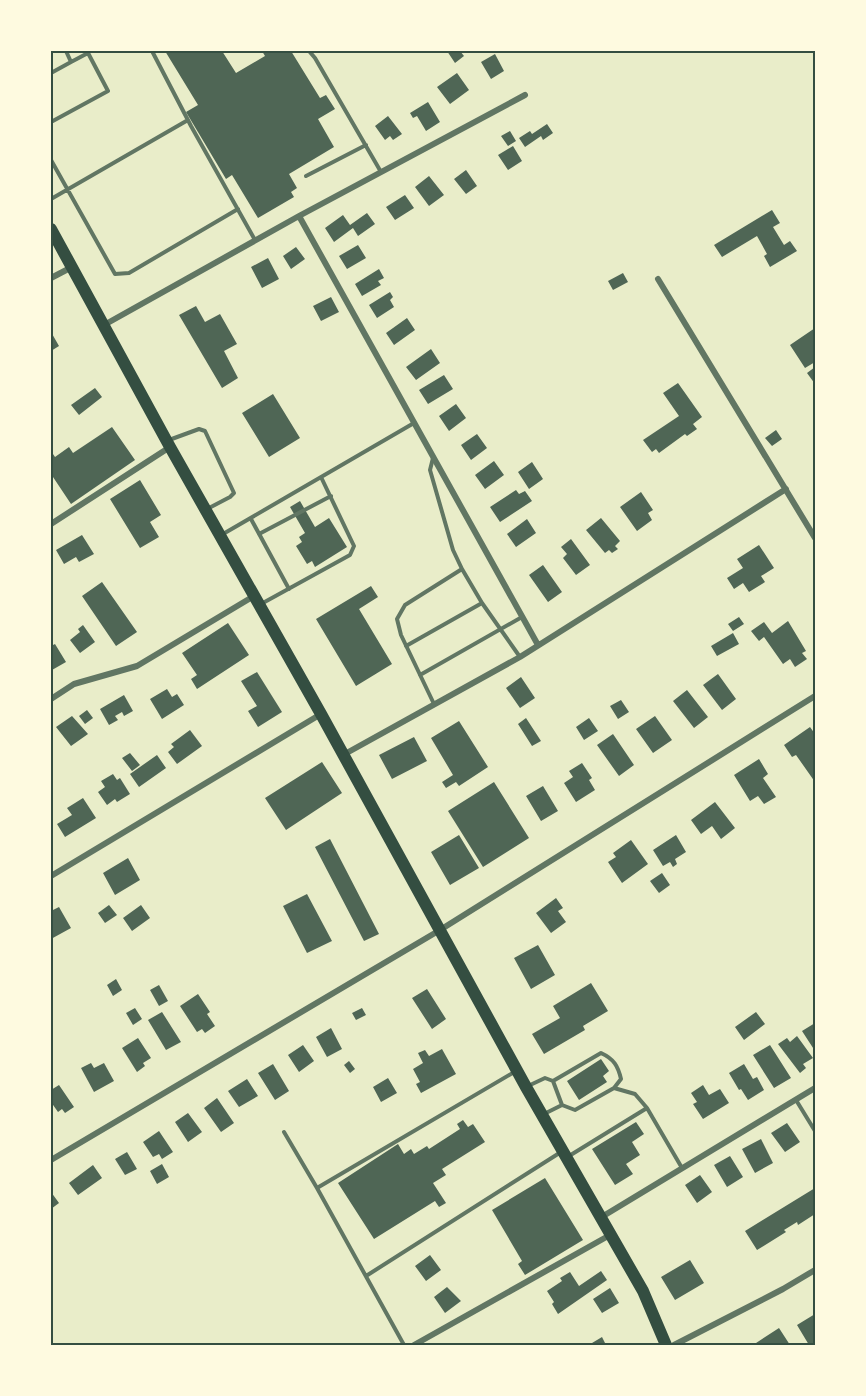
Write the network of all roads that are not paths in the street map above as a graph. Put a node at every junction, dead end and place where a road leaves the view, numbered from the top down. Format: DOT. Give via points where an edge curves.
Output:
graph roads {
  1 [pos="66,51"];
  2 [pos="152,51"];
  3 [pos="309,51"];
  4 [pos="87,52"];
  5 [pos="72,62"];
  6 [pos="51,73"];
  7 [pos="525,95"];
  8 [pos="188,120"];
  9 [pos="51,122"];
  10 [pos="366,145"];
  11 [pos="51,160"];
  12 [pos="381,172"];
  13 [pos="306,176"];
  14 [pos="67,189"];
  15 [pos="51,199"];
  16 [pos="238,209"];
  17 [pos="299,216"];
  18 [pos="51,229"];
  19 [pos="255,241"];
  20 [pos="72,267"];
  21 [pos="51,278"];
  22 [pos="658,279"];
  23 [pos="104,325"];
  24 [pos="414,423"];
  25 [pos="168,444"];
  26 [pos="433,457"];
  27 [pos="321,477"];
  28 [pos="786,489"];
  29 [pos="331,496"];
  30 [pos="206,510"];
  31 [pos="251,519"];
  32 [pos="51,524"];
  33 [pos="259,534"];
  34 [pos="220,536"];
  35 [pos="815,538"];
  36 [pos="462,569"];
  37 [pos="289,589"];
  38 [pos="257,601"];
  39 [pos="482,603"];
  40 [pos="522,617"];
  41 [pos="499,630"];
  42 [pos="538,645"];
  43 [pos="406,646"];
  44 [pos="520,657"];
  45 [pos="420,675"];
  46 [pos="815,696"];
  47 [pos="51,699"];
  48 [pos="434,704"];
  49 [pos="321,714"];
  50 [pos="343,755"];
  51 [pos="51,876"];
  52 [pos="440,930"];
  53 [pos="516,1070"];
  54 [pos="553,1081"];
  55 [pos="526,1087"];
  56 [pos="815,1088"];
  57 [pos="614,1089"];
  58 [pos="796,1099"];
  59 [pos="562,1106"];
  60 [pos="647,1108"];
  61 [pos="542,1115"];
  62 [pos="815,1131"];
  63 [pos="284,1132"];
  64 [pos="564,1154"];
  65 [pos="51,1160"];
  66 [pos="682,1169"];
  67 [pos="317,1188"];
  68 [pos="600,1218"];
  69 [pos="611,1235"];
  70 [pos="815,1270"];
  71 [pos="366,1276"];
  72 [pos="404,1345"];
  73 [pos="414,1345"];
  74 [pos="666,1345"];
  75 [pos="674,1345"];
  1 -- 5 [label="lane"];
  2 -- 8 [label="lane"];
  3 -- 10 [label="lane"];
  4 -- 5 [label="lane"];
  4 -- 9 [label="lane" via="108,91"];
  5 -- 6 [label="lane"];
  7 -- 12 [label="street"];
  8 -- 14 [label="lane"];
  8 -- 16 [label="lane"];
  10 -- 12 [label="lane"];
  10 -- 13 [label="lane"];
  11 -- 14 [label="lane"];
  12 -- 17 [label="street"];
  14 -- 15 [label="lane"];
  14 -- 16 [label="lane" via="115,274 123,275"];
  16 -- 19 [label="lane"];
  17 -- 19 [label="street"];
  17 -- 24 [label="street"];
  18 -- 20 [label="main road"];
  19 -- 23 [label="street"];
  20 -- 21 [label="street"];
  20 -- 23 [label="main road"];
  22 -- 28 [label="street"];
  23 -- 25 [label="main road"];
  24 -- 26 [label="street"];
  24 -- 27 [label="lane"];
  25 -- 30 [label="main road"];
  25 -- 30 [label="lane" via="199,429 205,431 234,493"];
  25 -- 32 [label="street"];
  26 -- 36 [label="lane" via="430,470"];
  26 -- 40 [label="street"];
  27 -- 29 [label="lane"];
  27 -- 31 [label="lane"];
  28 -- 35 [label="street"];
  28 -- 42 [label="street"];
  29 -- 33 [label="lane"];
  29 -- 37 [label="lane" via="354,546 350,555"];
  30 -- 34 [label="main road"];
  31 -- 33 [label="lane"];
  31 -- 34 [label="lane"];
  33 -- 37 [label="lane"];
  34 -- 38 [label="main road"];
  36 -- 39 [label="lane"];
  36 -- 43 [label="lane" via="405,605 397,619"];
  37 -- 38 [label="lane"];
  38 -- 47 [label="street" via="137,666 74,684"];
  38 -- 49 [label="main road"];
  39 -- 41 [label="lane"];
  39 -- 43 [label="lane"];
  40 -- 41 [label="lane"];
  40 -- 42 [label="street"];
  41 -- 44 [label="lane"];
  41 -- 45 [label="lane"];
  42 -- 44 [label="street"];
  43 -- 45 [label="lane"];
  44 -- 48 [label="street"];
  45 -- 48 [label="lane"];
  46 -- 52 [label="street"];
  48 -- 50 [label="street"];
  49 -- 50 [label="main road"];
  49 -- 51 [label="street"];
  50 -- 52 [label="main road"];
  52 -- 53 [label="main road"];
  52 -- 65 [label="street"];
  53 -- 55 [label="main road"];
  53 -- 67 [label="lane"];
  54 -- 55 [label="lane" via="545,1078"];
  54 -- 57 [label="lane" via="602,1053 618,1067 621,1079"];
  54 -- 59 [label="lane"];
  55 -- 61 [label="main road"];
  56 -- 58 [label="street"];
  57 -- 59 [label="lane" via="575,1110"];
  57 -- 60 [label="lane" via="635,1094"];
  58 -- 62 [label="lane"];
  58 -- 66 [label="street"];
  59 -- 61 [label="lane"];
  60 -- 64 [label="lane"];
  60 -- 66 [label="lane"];
  61 -- 64 [label="main road"];
  63 -- 67 [label="lane"];
  64 -- 68 [label="main road"];
  64 -- 71 [label="lane"];
  66 -- 68 [label="street"];
  67 -- 71 [label="lane"];
  68 -- 69 [label="main road"];
  69 -- 73 [label="street"];
  69 -- 74 [label="main road" via="643,1291"];
  70 -- 75 [label="street"];
  71 -- 72 [label="lane"];
}
